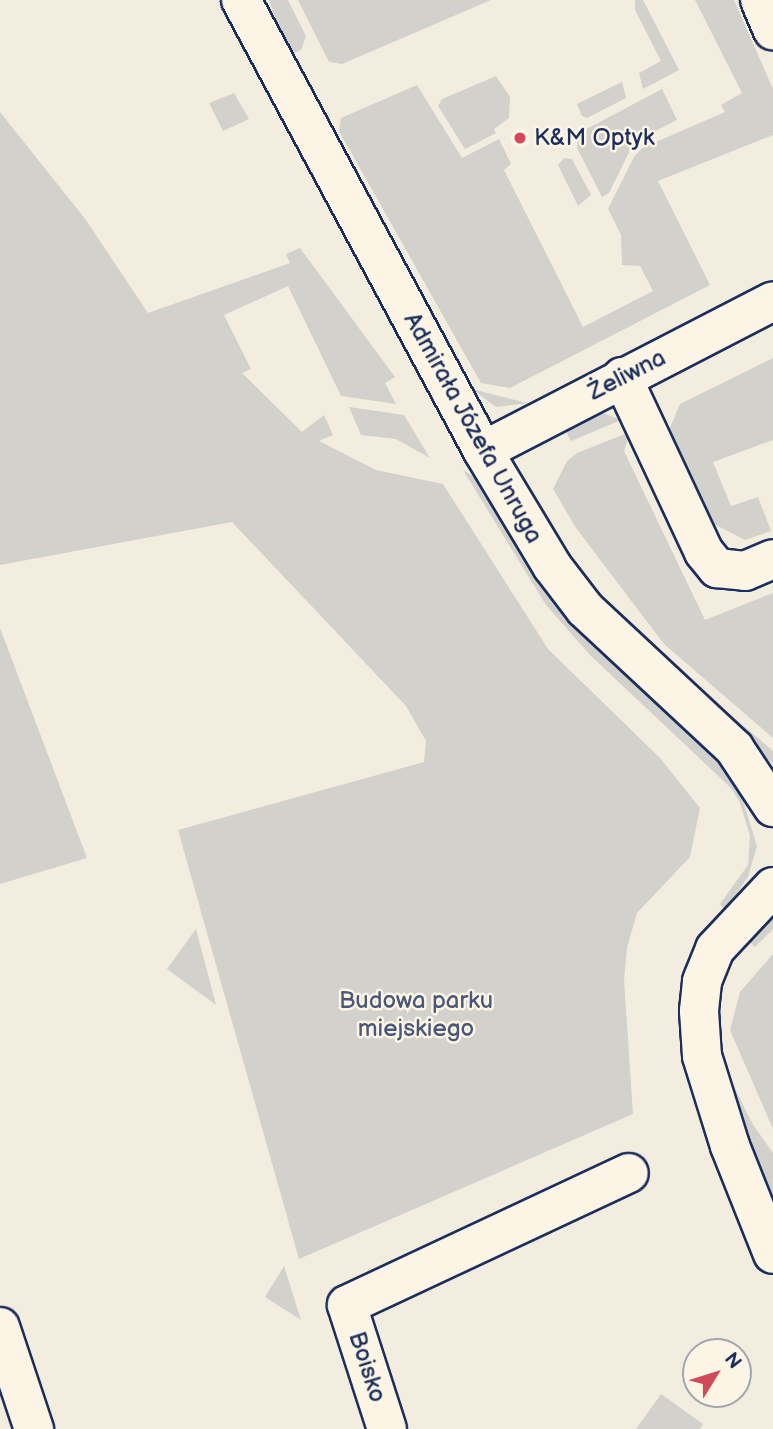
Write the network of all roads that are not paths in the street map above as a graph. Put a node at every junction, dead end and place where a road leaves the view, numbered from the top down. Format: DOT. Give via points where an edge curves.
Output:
graph roads {
  1 [pos="241,0"];
  2 [pos="760,0"];
  3 [pos="773,30"];
  4 [pos="773,302"];
  5 [pos="622,377"];
  6 [pos="483,451"];
  7 [pos="773,559"];
  8 [pos="773,807"];
  9 [pos="773,887"];
  10 [pos="629,1173"];
  11 [pos="773,1254"];
  12 [pos="0,1326"];
  13 [pos="34,1429"];
  14 [pos="387,1429"];
  1 -- 6 [label="street, Admirała Józefa Unruga"];
  2 -- 3 [label="street"];
  4 -- 5 [label="street, Żeliwna"];
  5 -- 6 [label="street, Żeliwna"];
  5 -- 7 [label="street" via="710,560 717,568 732,572"];
  6 -- 8 [label="street, Admirała Józefa Unruga" via="552,566 585,609 734,748"];
  9 -- 11 [label="street" via="715,949 702,982 699,1011 702,1056"];
  10 -- 14 [label="street, Boisko" via="346,1305"];
  12 -- 13 [label="street"];
}
